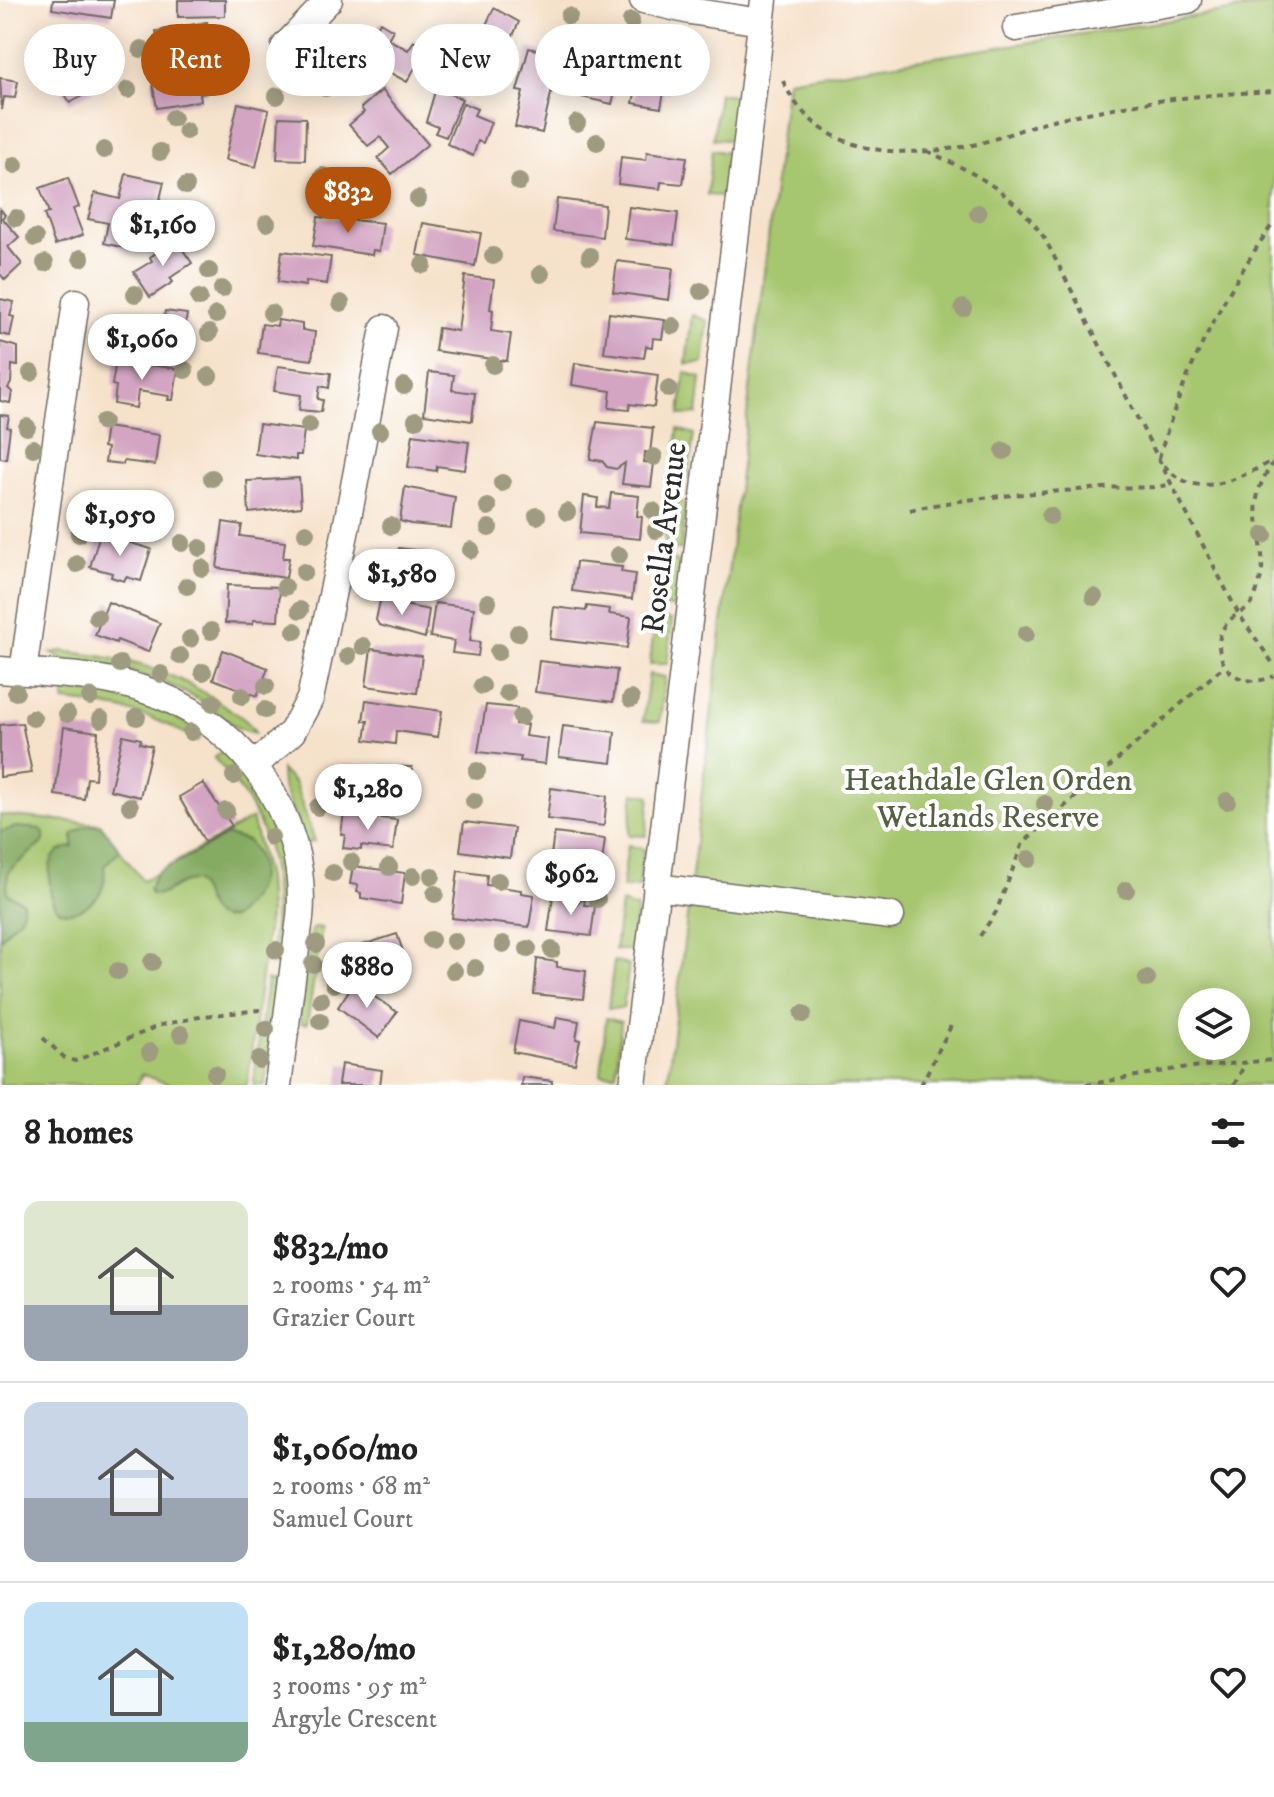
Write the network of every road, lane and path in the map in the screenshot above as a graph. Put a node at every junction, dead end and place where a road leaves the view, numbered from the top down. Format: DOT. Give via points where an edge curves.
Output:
graph roads {
  1 [pos="329,0"];
  2 [pos="643,0"];
  3 [pos="1188,0"];
  4 [pos="1136,4"];
  5 [pos="762,11"];
  6 [pos="306,24"];
  7 [pos="1016,28"];
  8 [pos="783,81"];
  9 [pos="1274,91"];
  10 [pos="927,151"];
  11 [pos="1274,222"];
  12 [pos="76,302"];
  13 [pos="384,328"];
  14 [pos="1159,459"];
  15 [pos="1274,461"];
  16 [pos="1172,484"];
  17 [pos="910,510"];
  18 [pos="1238,613"];
  19 [pos="1274,665"];
  20 [pos="1224,666"];
  21 [pos="12,671"];
  22 [pos="1274,676"];
  23 [pos="254,766"];
  24 [pos="656,887"];
  25 [pos="891,916"];
  26 [pos="980,936"];
  27 [pos="260,1010"];
  28 [pos="953,1022"];
  29 [pos="43,1038"];
  30 [pos="1274,1060"];
  31 [pos="1246,1062"];
  32 [pos="278,1085"];
  33 [pos="633,1085"];
  34 [pos="921,1085"];
  35 [pos="1086,1085"];
  36 [pos="1234,1085"];
  1 -- 6 [label="street"];
  2 -- 5 [label="street"];
  3 -- 4 [label="street"];
  4 -- 7 [label="street"];
  5 -- 24 [label="street, Rosella Avenue"];
  8 -- 10 [label="path" via="797,105 832,137 866,149"];
  9 -- 10 [label="path" via="1123,106 1042,123 978,144"];
  10 -- 14 [label="path" via="993,185 1031,219"];
  11 -- 14 [label="path" via="1205,337 1169,421"];
  12 -- 21 [label="street"];
  13 -- 23 [label="street" via="310,699 292,732"];
  14 -- 15 [label="path" via="1182,480 1215,485"];
  14 -- 16 [label="path"];
  15 -- 18 [label="path" via="1256,509 1262,569 1249,605"];
  16 -- 17 [label="path" via="955,499"];
  16 -- 18 [label="path"];
  18 -- 19 [label="path"];
  18 -- 20 [label="path" via="1219,641"];
  20 -- 22 [label="path" via="1248,680"];
  20 -- 26 [label="path" via="1023,843 996,912"];
  21 -- 23 [label="street" via="135,686 176,701 216,726"];
  23 -- 32 [label="street" via="288,827 301,892"];
  24 -- 25 [label="street"];
  24 -- 33 [label="street, Rosella Avenue"];
  27 -- 29 [label="path" via="161,1025 75,1061"];
  28 -- 34 [label="path"];
  30 -- 31 [label="path"];
  31 -- 35 [label="path"];
  31 -- 36 [label="path"];
}
